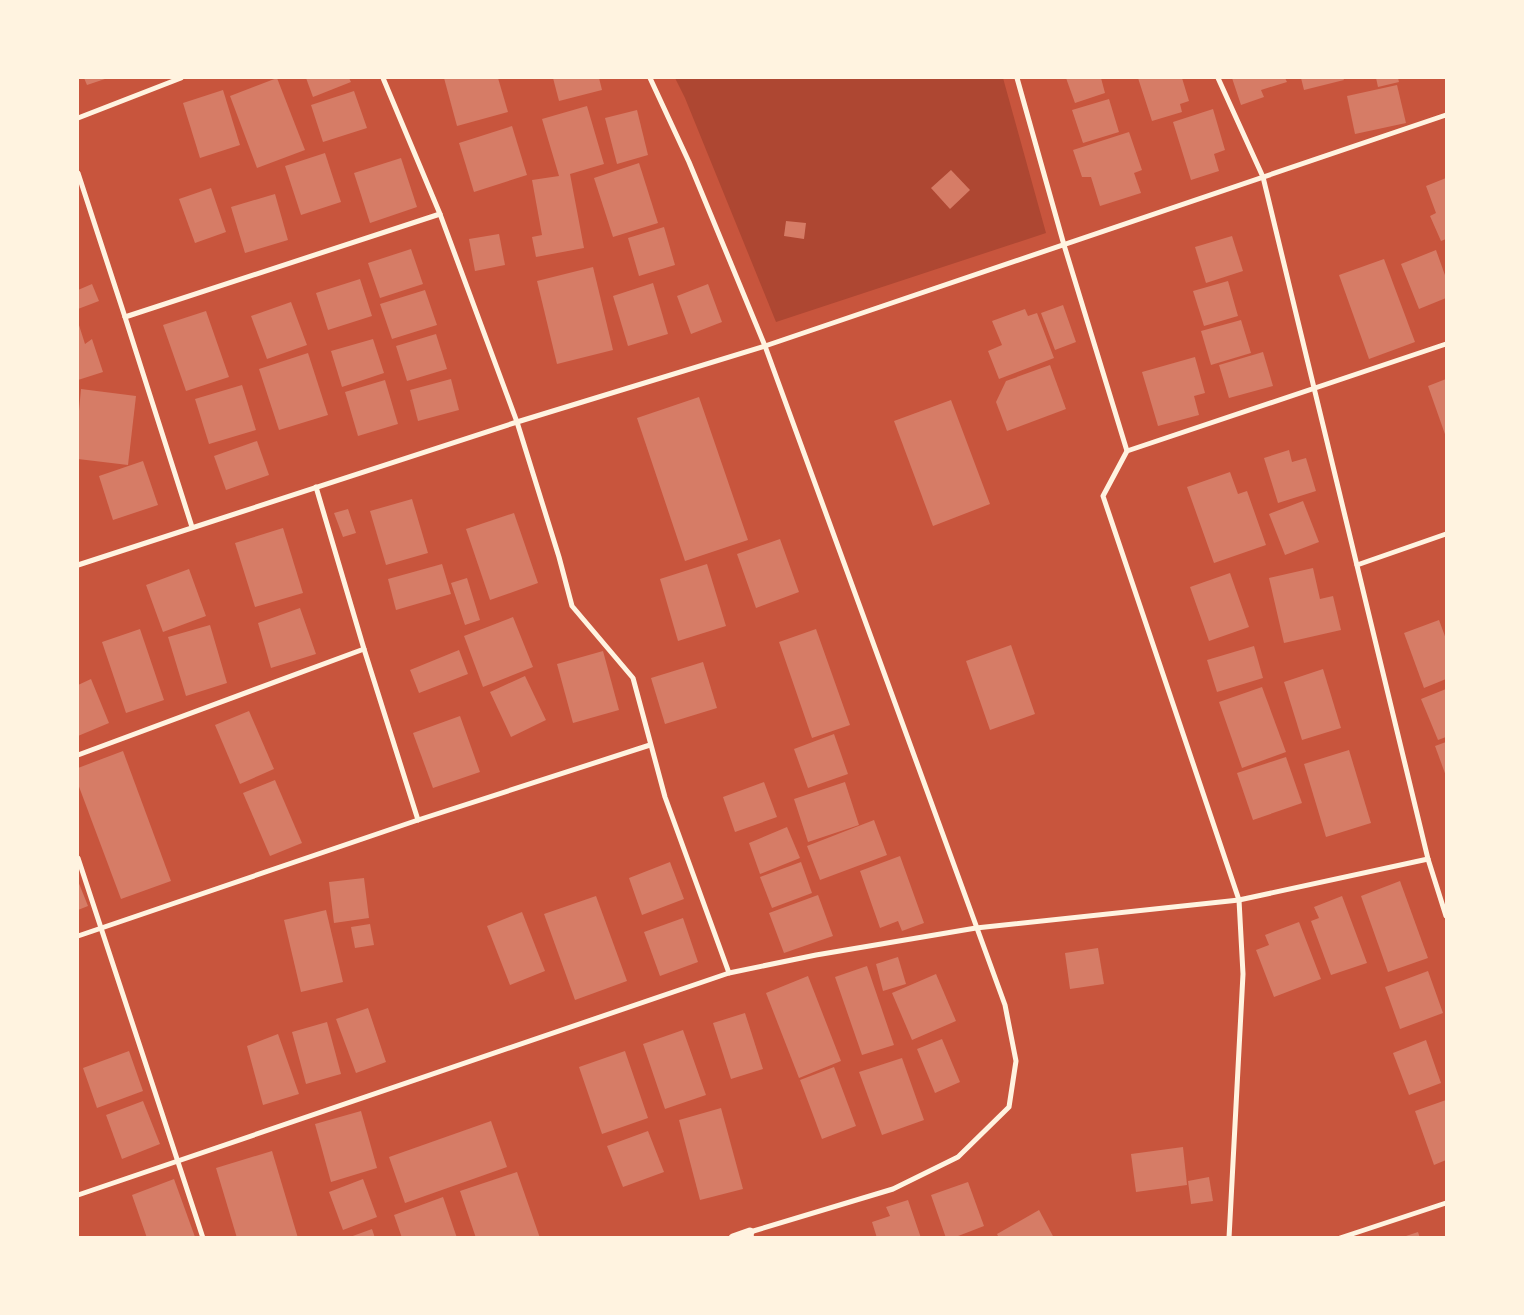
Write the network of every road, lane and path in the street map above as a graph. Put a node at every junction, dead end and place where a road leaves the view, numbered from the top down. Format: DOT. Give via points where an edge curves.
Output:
graph roads {
  1 [pos="181,78"];
  2 [pos="383,78"];
  3 [pos="650,78"];
  4 [pos="1018,78"];
  5 [pos="1218,78"];
  6 [pos="1446,115"];
  7 [pos="78,118"];
  8 [pos="78,173"];
  9 [pos="1264,178"];
  10 [pos="440,214"];
  11 [pos="1064,245"];
  12 [pos="126,317"];
  13 [pos="1446,344"];
  14 [pos="765,346"];
  15 [pos="1315,388"];
  16 [pos="517,422"];
  17 [pos="1127,451"];
  18 [pos="316,487"];
  19 [pos="192,527"];
  20 [pos="1446,534"];
  21 [pos="78,565"];
  22 [pos="1357,565"];
  23 [pos="364,649"];
  24 [pos="650,745"];
  25 [pos="78,755"];
  26 [pos="418,820"];
  27 [pos="78,858"];
  28 [pos="1428,859"];
  29 [pos="1239,900"];
  30 [pos="1446,916"];
  31 [pos="101,928"];
  32 [pos="976,928"];
  33 [pos="78,936"];
  34 [pos="729,973"];
  35 [pos="178,1161"];
  36 [pos="78,1195"];
  37 [pos="1446,1203"];
  38 [pos="751,1235"];
  39 [pos="203,1238"];
  40 [pos="733,1238"];
  41 [pos="1229,1238"];
  42 [pos="1340,1238"];
  1 -- 7 [label="street"];
  2 -- 10 [label="street"];
  3 -- 14 [label="street" via="689,162"];
  4 -- 11 [label="street"];
  5 -- 9 [label="street"];
  6 -- 9 [label="street"];
  8 -- 12 [label="street"];
  9 -- 11 [label="street"];
  9 -- 15 [label="street"];
  10 -- 12 [label="street"];
  10 -- 16 [label="street"];
  11 -- 14 [label="street"];
  11 -- 17 [label="street"];
  12 -- 19 [label="street"];
  13 -- 15 [label="street"];
  14 -- 16 [label="street"];
  14 -- 32 [label="street"];
  15 -- 17 [label="street"];
  15 -- 22 [label="street"];
  16 -- 18 [label="street"];
  16 -- 24 [label="street" via="572,606 633,678"];
  17 -- 29 [label="street" via="1103,496"];
  18 -- 19 [label="street"];
  18 -- 23 [label="street"];
  19 -- 21 [label="street"];
  20 -- 22 [label="street"];
  22 -- 28 [label="street"];
  23 -- 25 [label="street"];
  23 -- 26 [label="street"];
  24 -- 26 [label="street"];
  24 -- 34 [label="street" via="664,797"];
  26 -- 31 [label="street"];
  27 -- 31 [label="street"];
  28 -- 29 [label="street"];
  28 -- 30 [label="street"];
  29 -- 32 [label="street"];
  29 -- 41 [label="street" via="1243,974"];
  31 -- 33 [label="street"];
  31 -- 35 [label="street"];
  32 -- 34 [label="street"];
  32 -- 38 [label="street" via="1005,1006 1016,1061 1009,1107 958,1157 893,1189"];
  34 -- 35 [label="street"];
  35 -- 36 [label="street"];
  35 -- 39 [label="street"];
  37 -- 42 [label="street"];
  38 -- 40 [label="street"];
}
